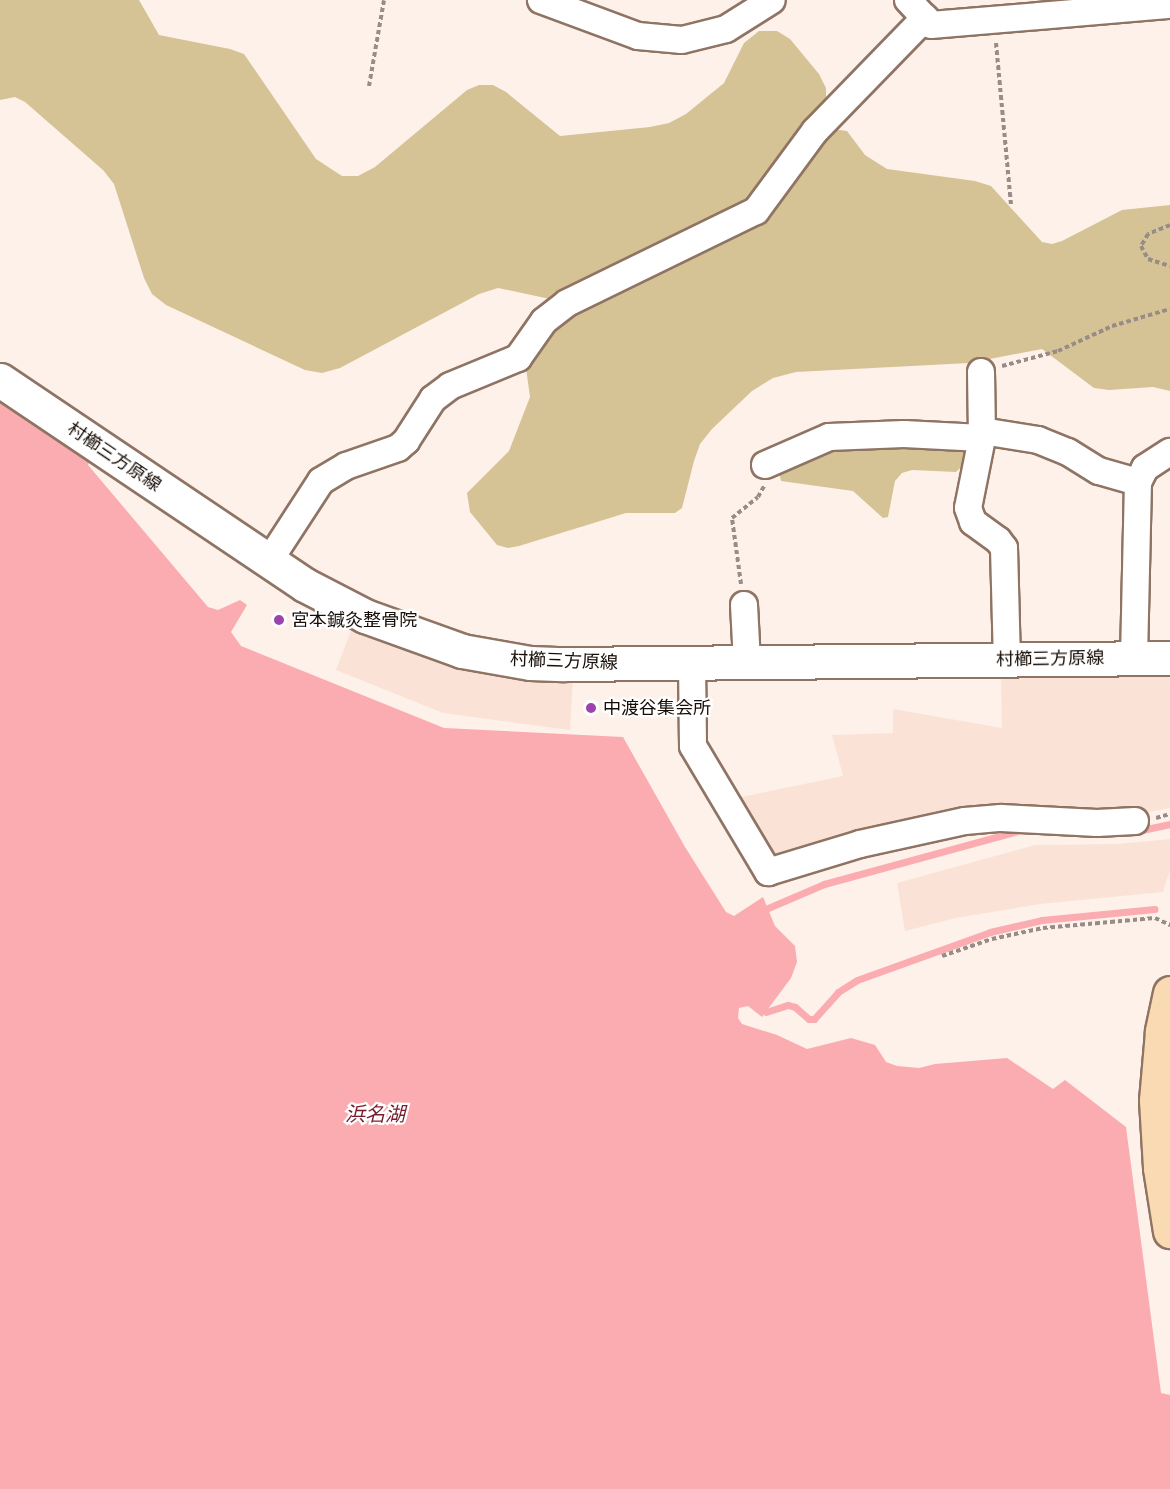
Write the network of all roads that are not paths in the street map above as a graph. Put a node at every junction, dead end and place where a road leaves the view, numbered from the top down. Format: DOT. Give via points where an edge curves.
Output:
graph roads {
  1 [pos="541,0"];
  2 [pos="772,0"];
  3 [pos="1170,5"];
  4 [pos="916,9"];
  5 [pos="981,372"];
  6 [pos="0,380"];
  7 [pos="982,434"];
  8 [pos="1170,452"];
  9 [pos="765,465"];
  10 [pos="1137,482"];
  11 [pos="269,561"];
  12 [pos="744,605"];
  13 [pos="1134,658"];
  14 [pos="1170,658"];
  15 [pos="1007,659"];
  16 [pos="747,662"];
  17 [pos="692,663"];
  18 [pos="1135,821"];
  19 [pos="1170,993"];
  20 [pos="1170,1231"];
  1 -- 2 [label="street" via="638,36 671,40 704,37 726,29"];
  3 -- 4 [label="street" via="931,25"];
  4 -- 11 [label="street" via="815,131 756,211 567,303 544,321 518,358 450,386 433,399 398,448 346,466 321,481"];
  5 -- 7 [label="street"];
  6 -- 11 [label="main road, 村櫛三方原線"];
  7 -- 9 [label="street" via="829,437"];
  7 -- 10 [label="street" via="1038,440 1099,471"];
  7 -- 15 [label="street" via="968,508 973,522 1004,548"];
  8 -- 10 [label="street" via="1145,468"];
  10 -- 13 [label="street"];
  11 -- 17 [label="main road, 村櫛三方原線" via="304,585 365,616 462,651 530,663"];
  12 -- 16 [label="street"];
  13 -- 14 [label="main road, 村櫛三方原線"];
  13 -- 15 [label="main road, 村櫛三方原線"];
  15 -- 16 [label="main road, 村櫛三方原線"];
  16 -- 17 [label="main road, 村櫛三方原線"];
  17 -- 18 [label="street" via="693,746 768,872 909,841 983,819"];
  19 -- 20 [label="main road" via="1156,1100 1160,1168"];
}
